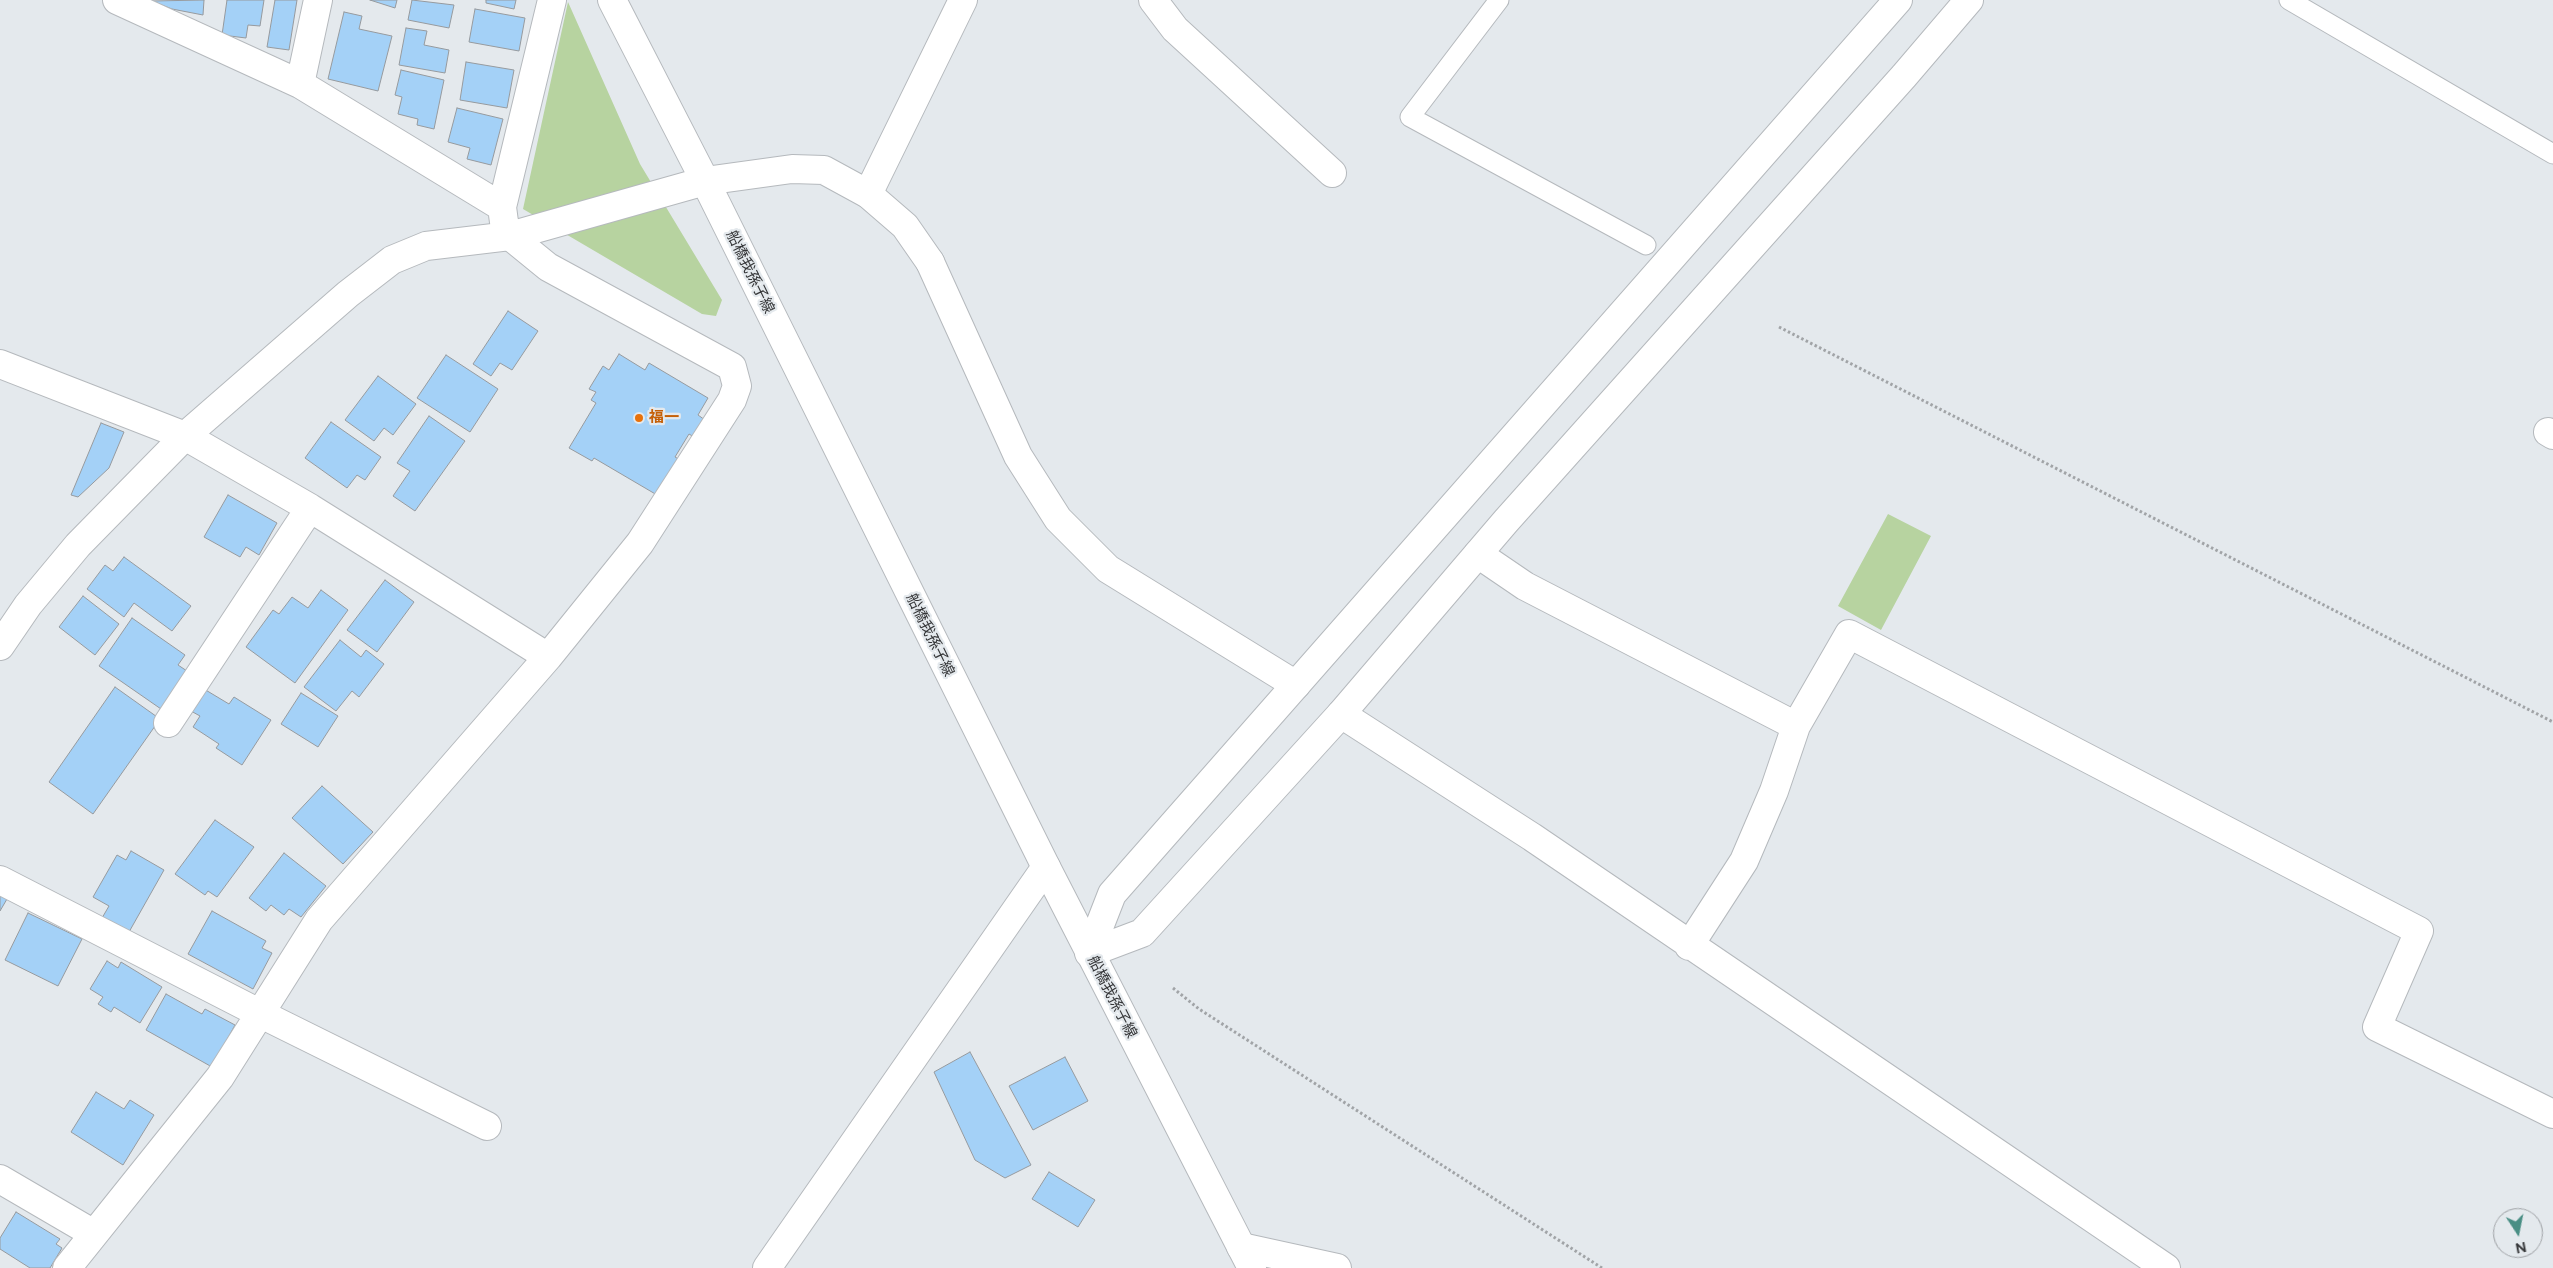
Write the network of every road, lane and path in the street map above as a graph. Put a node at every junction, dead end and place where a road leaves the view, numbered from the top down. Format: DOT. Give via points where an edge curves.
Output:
graph roads {
  1 [pos="318,0"];
  2 [pos="552,0"];
  3 [pos="612,0"];
  4 [pos="963,0"];
  5 [pos="1152,0"];
  6 [pos="1499,0"];
  7 [pos="1898,0"];
  8 [pos="1969,0"];
  9 [pos="2289,0"];
  10 [pos="122,1"];
  11 [pos="300,84"];
  12 [pos="2553,154"];
  13 [pos="1332,173"];
  14 [pos="705,182"];
  15 [pos="868,194"];
  16 [pos="502,207"];
  17 [pos="510,236"];
  18 [pos="1646,245"];
  19 [pos="1779,326"];
  20 [pos="0,364"];
  21 [pos="185,436"];
  22 [pos="310,508"];
  23 [pos="1478,554"];
  24 [pos="0,646"];
  25 [pos="548,657"];
  26 [pos="1296,685"];
  27 [pos="1341,714"];
  28 [pos="2553,722"];
  29 [pos="168,723"];
  30 [pos="1796,726"];
  31 [pos="1046,866"];
  32 [pos="0,880"];
  33 [pos="1690,946"];
  34 [pos="1089,952"];
  35 [pos="1173,988"];
  36 [pos="261,1014"];
  37 [pos="2553,1114"];
  38 [pos="487,1126"];
  39 [pos="0,1179"];
  40 [pos="94,1234"];
  41 [pos="1246,1258"];
  42 [pos="67,1268"];
  43 [pos="766,1268"];
  44 [pos="1337,1268"];
  45 [pos="1602,1268"];
  46 [pos="2166,1268"];
  1 -- 11 [label="street"];
  2 -- 16 [label="street"];
  3 -- 14 [label="street, 船橋我孫子線"];
  4 -- 15 [label="street"];
  5 -- 13 [label="street" via="1175,29"];
  6 -- 18 [label="lane" via="1410,117"];
  7 -- 26 [label="street"];
  8 -- 23 [label="street"];
  9 -- 12 [label="lane"];
  10 -- 11 [label="street"];
  11 -- 16 [label="street"];
  14 -- 15 [label="street" via="792,169 824,170"];
  14 -- 17 [label="street"];
  14 -- 31 [label="street, 船橋我孫子線"];
  15 -- 26 [label="street" via="905,226 930,262 1018,456 1058,518 1108,569"];
  16 -- 17 [label="street"];
  17 -- 21 [label="street" via="426,246 392,260 348,294"];
  17 -- 25 [label="street" via="548,267 732,367 737,386 724,416 640,543"];
  19 -- 28 [label="path"];
  20 -- 21 [label="street"];
  21 -- 22 [label="street"];
  21 -- 24 [label="street" via="78,545 28,605"];
  22 -- 25 [label="street"];
  22 -- 29 [label="street"];
  23 -- 27 [label="street"];
  23 -- 30 [label="street" via="1525,586"];
  25 -- 36 [label="street" via="319,920"];
  26 -- 34 [label="street" via="1112,894"];
  27 -- 33 [label="street" via="1532,837"];
  27 -- 34 [label="street" via="1142,933"];
  30 -- 33 [label="street" via="1744,861"];
  30 -- 37 [label="street" via="1849,634 2419,931 2377,1027"];
  31 -- 34 [label="street, 船橋我孫子線"];
  31 -- 43 [label="street"];
  32 -- 36 [label="street"];
  33 -- 46 [label="street"];
  34 -- 41 [label="street, 船橋我孫子線"];
  35 -- 45 [label="path" via="1207,1014"];
  36 -- 38 [label="street"];
  36 -- 40 [label="street" via="220,1077"];
  39 -- 40 [label="street"];
  40 -- 42 [label="street"];
  41 -- 44 [label="street"];
}
